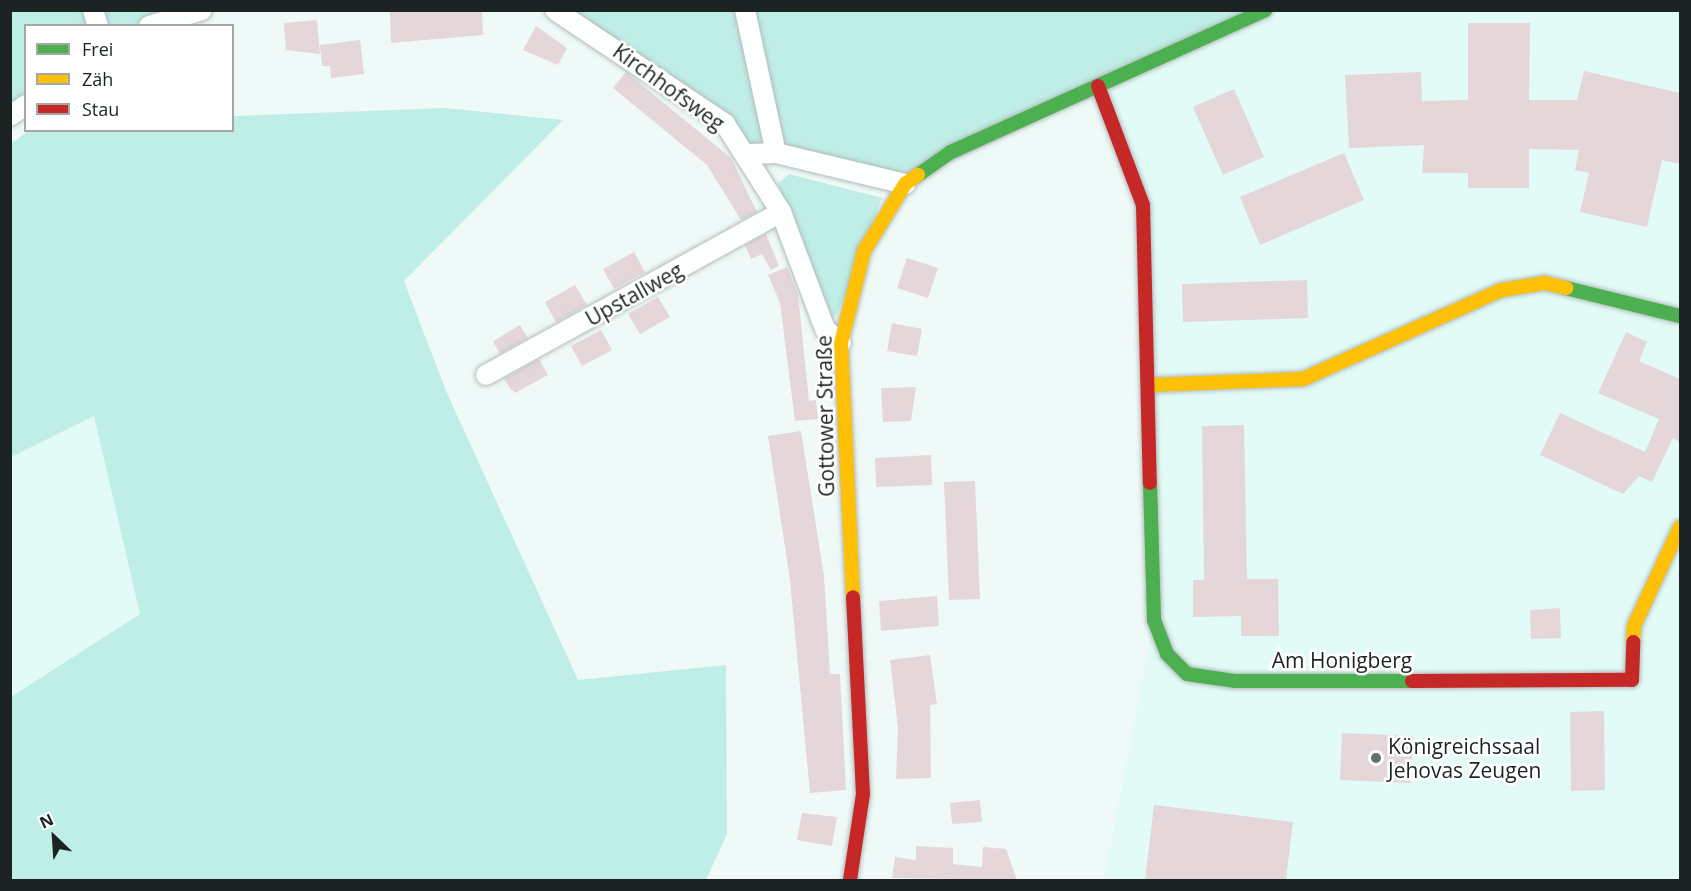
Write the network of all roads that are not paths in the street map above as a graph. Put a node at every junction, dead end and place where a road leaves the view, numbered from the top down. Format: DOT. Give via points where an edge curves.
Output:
graph roads {
  1 [pos="202,10"];
  2 [pos="555,10"];
  3 [pos="745,10"];
  4 [pos="1264,10"];
  5 [pos="156,24"];
  6 [pos="1098,86"];
  7 [pos="24,106"];
  8 [pos="10,116"];
  9 [pos="776,153"];
  10 [pos="748,154"];
  11 [pos="905,184"];
  12 [pos="781,212"];
  13 [pos="1680,316"];
  14 [pos="841,343"];
  15 [pos="486,375"];
  16 [pos="1150,385"];
  17 [pos="1680,526"];
  18 [pos="850,880"];
  1 -- 5 [label="street"];
  2 -- 10 [label="street, Kirchhofsweg" via="667,80 725,124"];
  3 -- 9 [label="street"];
  4 -- 6 [label="street, Gottower Straße"];
  6 -- 11 [label="street, Gottower Straße" via="951,152"];
  6 -- 16 [label="street, Am Honigberg" via="1143,205"];
  7 -- 8 [label="street"];
  9 -- 10 [label="street"];
  9 -- 11 [label="street"];
  10 -- 12 [label="street, Kirchhofsweg"];
  11 -- 14 [label="street, Gottower Straße" via="864,251"];
  12 -- 14 [label="street, Kirchhofsweg" via="825,329"];
  12 -- 15 [label="street, Upstallweg"];
  13 -- 16 [label="street" via="1545,283 1502,290 1303,379"];
  14 -- 18 [label="street, Gottower Straße" via="863,794"];
  16 -- 17 [label="street, Am Honigberg" via="1154,620 1167,654 1187,674 1235,681 1632,680 1634,626"];
}
